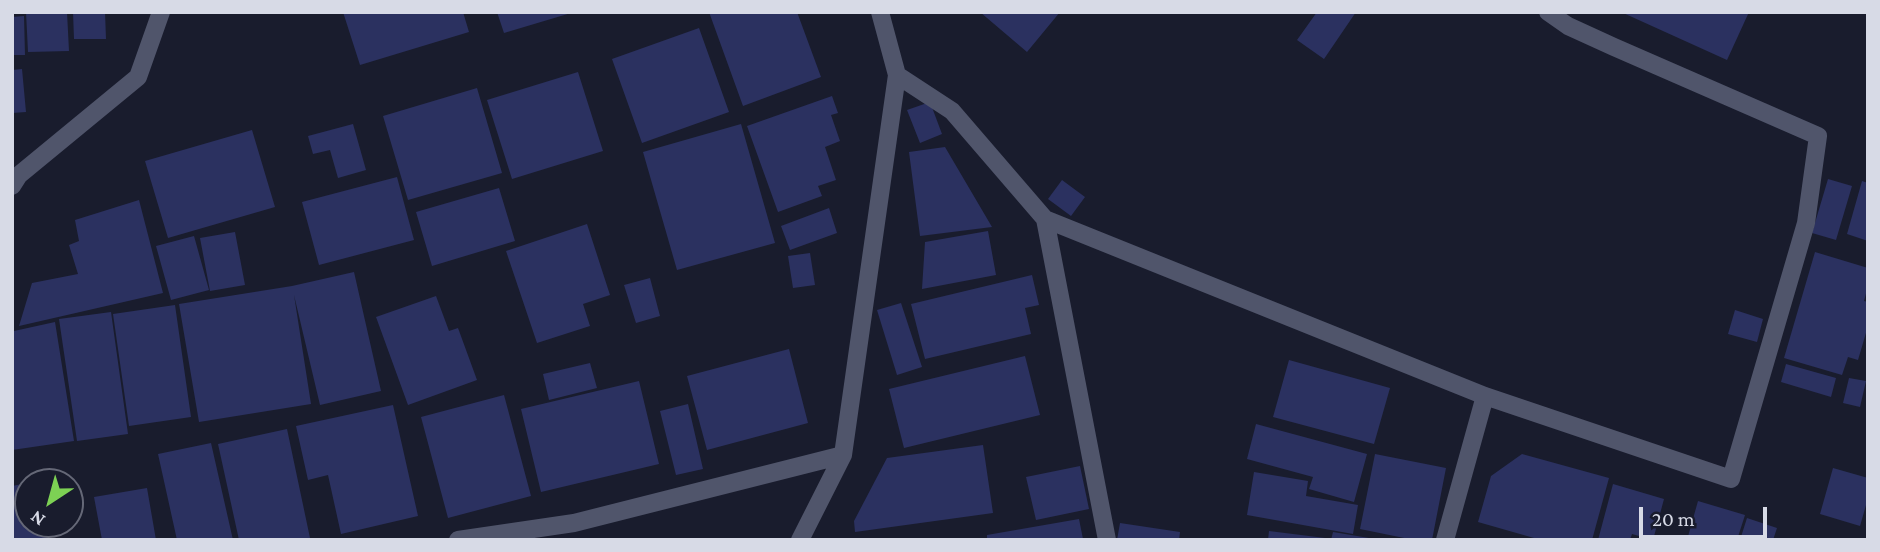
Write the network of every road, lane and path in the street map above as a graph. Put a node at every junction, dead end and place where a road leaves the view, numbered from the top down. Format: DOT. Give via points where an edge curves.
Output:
graph roads {
  1 [pos="161,12"];
  2 [pos="880,12"];
  3 [pos="1548,12"];
  4 [pos="897,75"];
  5 [pos="12,186"];
  6 [pos="1045,219"];
  7 [pos="1485,396"];
  8 [pos="843,455"];
  9 [pos="458,540"];
  10 [pos="800,540"];
  11 [pos="1107,540"];
  12 [pos="1445,540"];
  1 -- 5 [label="street" via="138,76 19,175"];
  2 -- 4 [label="street"];
  3 -- 7 [label="street" via="1614,47 1818,136 1806,223 1731,479"];
  4 -- 6 [label="street" via="952,111"];
  4 -- 8 [label="street"];
  6 -- 7 [label="street"];
  6 -- 11 [label="street"];
  7 -- 12 [label="street"];
  8 -- 9 [label="street" via="574,523"];
  8 -- 10 [label="street"];
}
